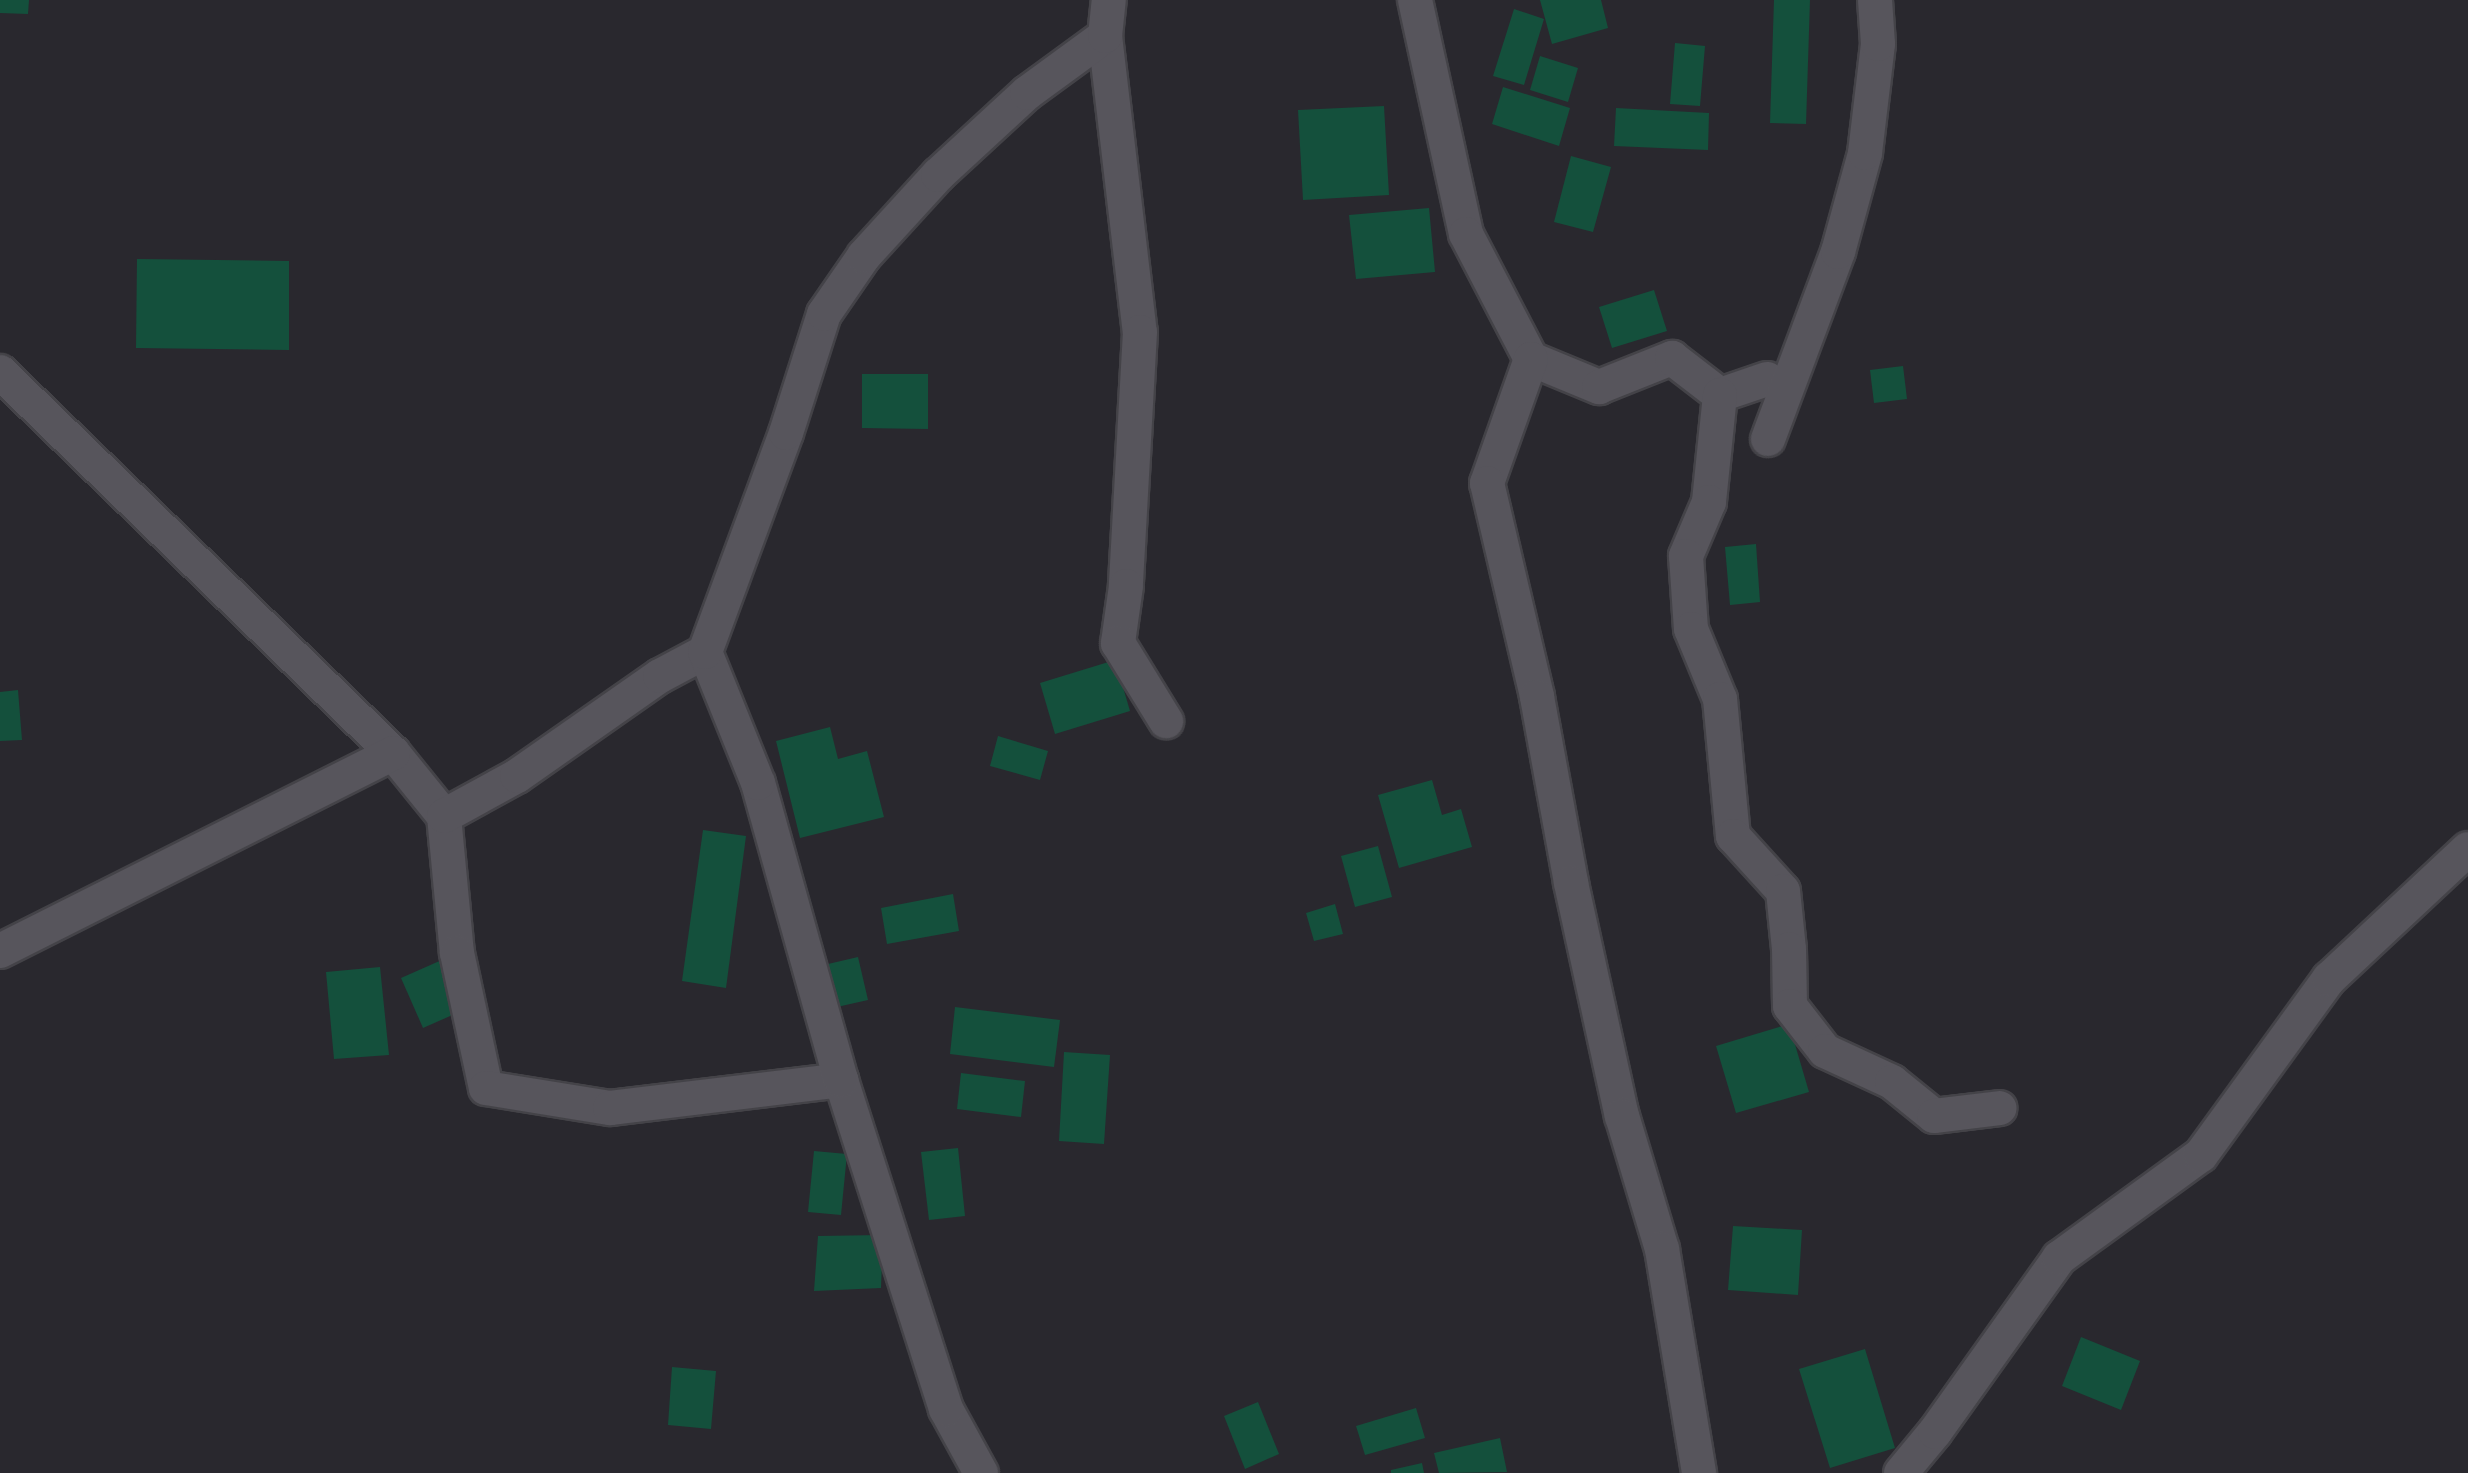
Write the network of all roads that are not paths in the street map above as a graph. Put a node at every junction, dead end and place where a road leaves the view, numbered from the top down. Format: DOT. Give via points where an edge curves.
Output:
graph roads {
  1 [pos="1109,0"];
  2 [pos="1415,0"];
  3 [pos="1875,0"];
  4 [pos="1105,36"];
  5 [pos="1531,359"];
  6 [pos="0,372"];
  7 [pos="1767,379"];
  8 [pos="1720,395"];
  9 [pos="1768,439"];
  10 [pos="705,652"];
  11 [pos="1166,721"];
  12 [pos="393,753"];
  13 [pos="444,816"];
  14 [pos="2468,849"];
  15 [pos="0,951"];
  16 [pos="841,1080"];
  17 [pos="2000,1108"];
  18 [pos="981,1473"];
  19 [pos="1699,1473"];
  20 [pos="1901,1473"];
  1 -- 4 [label="street"];
  2 -- 5 [label="street" via="1466,234"];
  3 -- 9 [label="street" via="1878,44 1865,153 1838,252"];
  4 -- 10 [label="street" via="1027,93 938,175 864,256 824,314"];
  4 -- 11 [label="street" via="1140,332 1118,643"];
  5 -- 8 [label="street" via="1599,387 1672,358"];
  5 -- 19 [label="street" via="1487,483 1537,697 1622,1116 1662,1249"];
  6 -- 12 [label="street"];
  7 -- 8 [label="street"];
  8 -- 17 [label="street" via="1709,502 1686,556 1691,629 1720,699 1733,836 1783,891 1790,1006 1825,1051 1892,1082 1934,1116"];
  10 -- 13 [label="street" via="660,676 517,776"];
  10 -- 16 [label="street" via="758,783"];
  12 -- 13 [label="street"];
  12 -- 15 [label="street"];
  13 -- 16 [label="street" via="457,953 486,1088 610,1108"];
  14 -- 20 [label="street" via="2329,979 2201,1155 2059,1258"];
  16 -- 18 [label="street" via="946,1409"];
}
